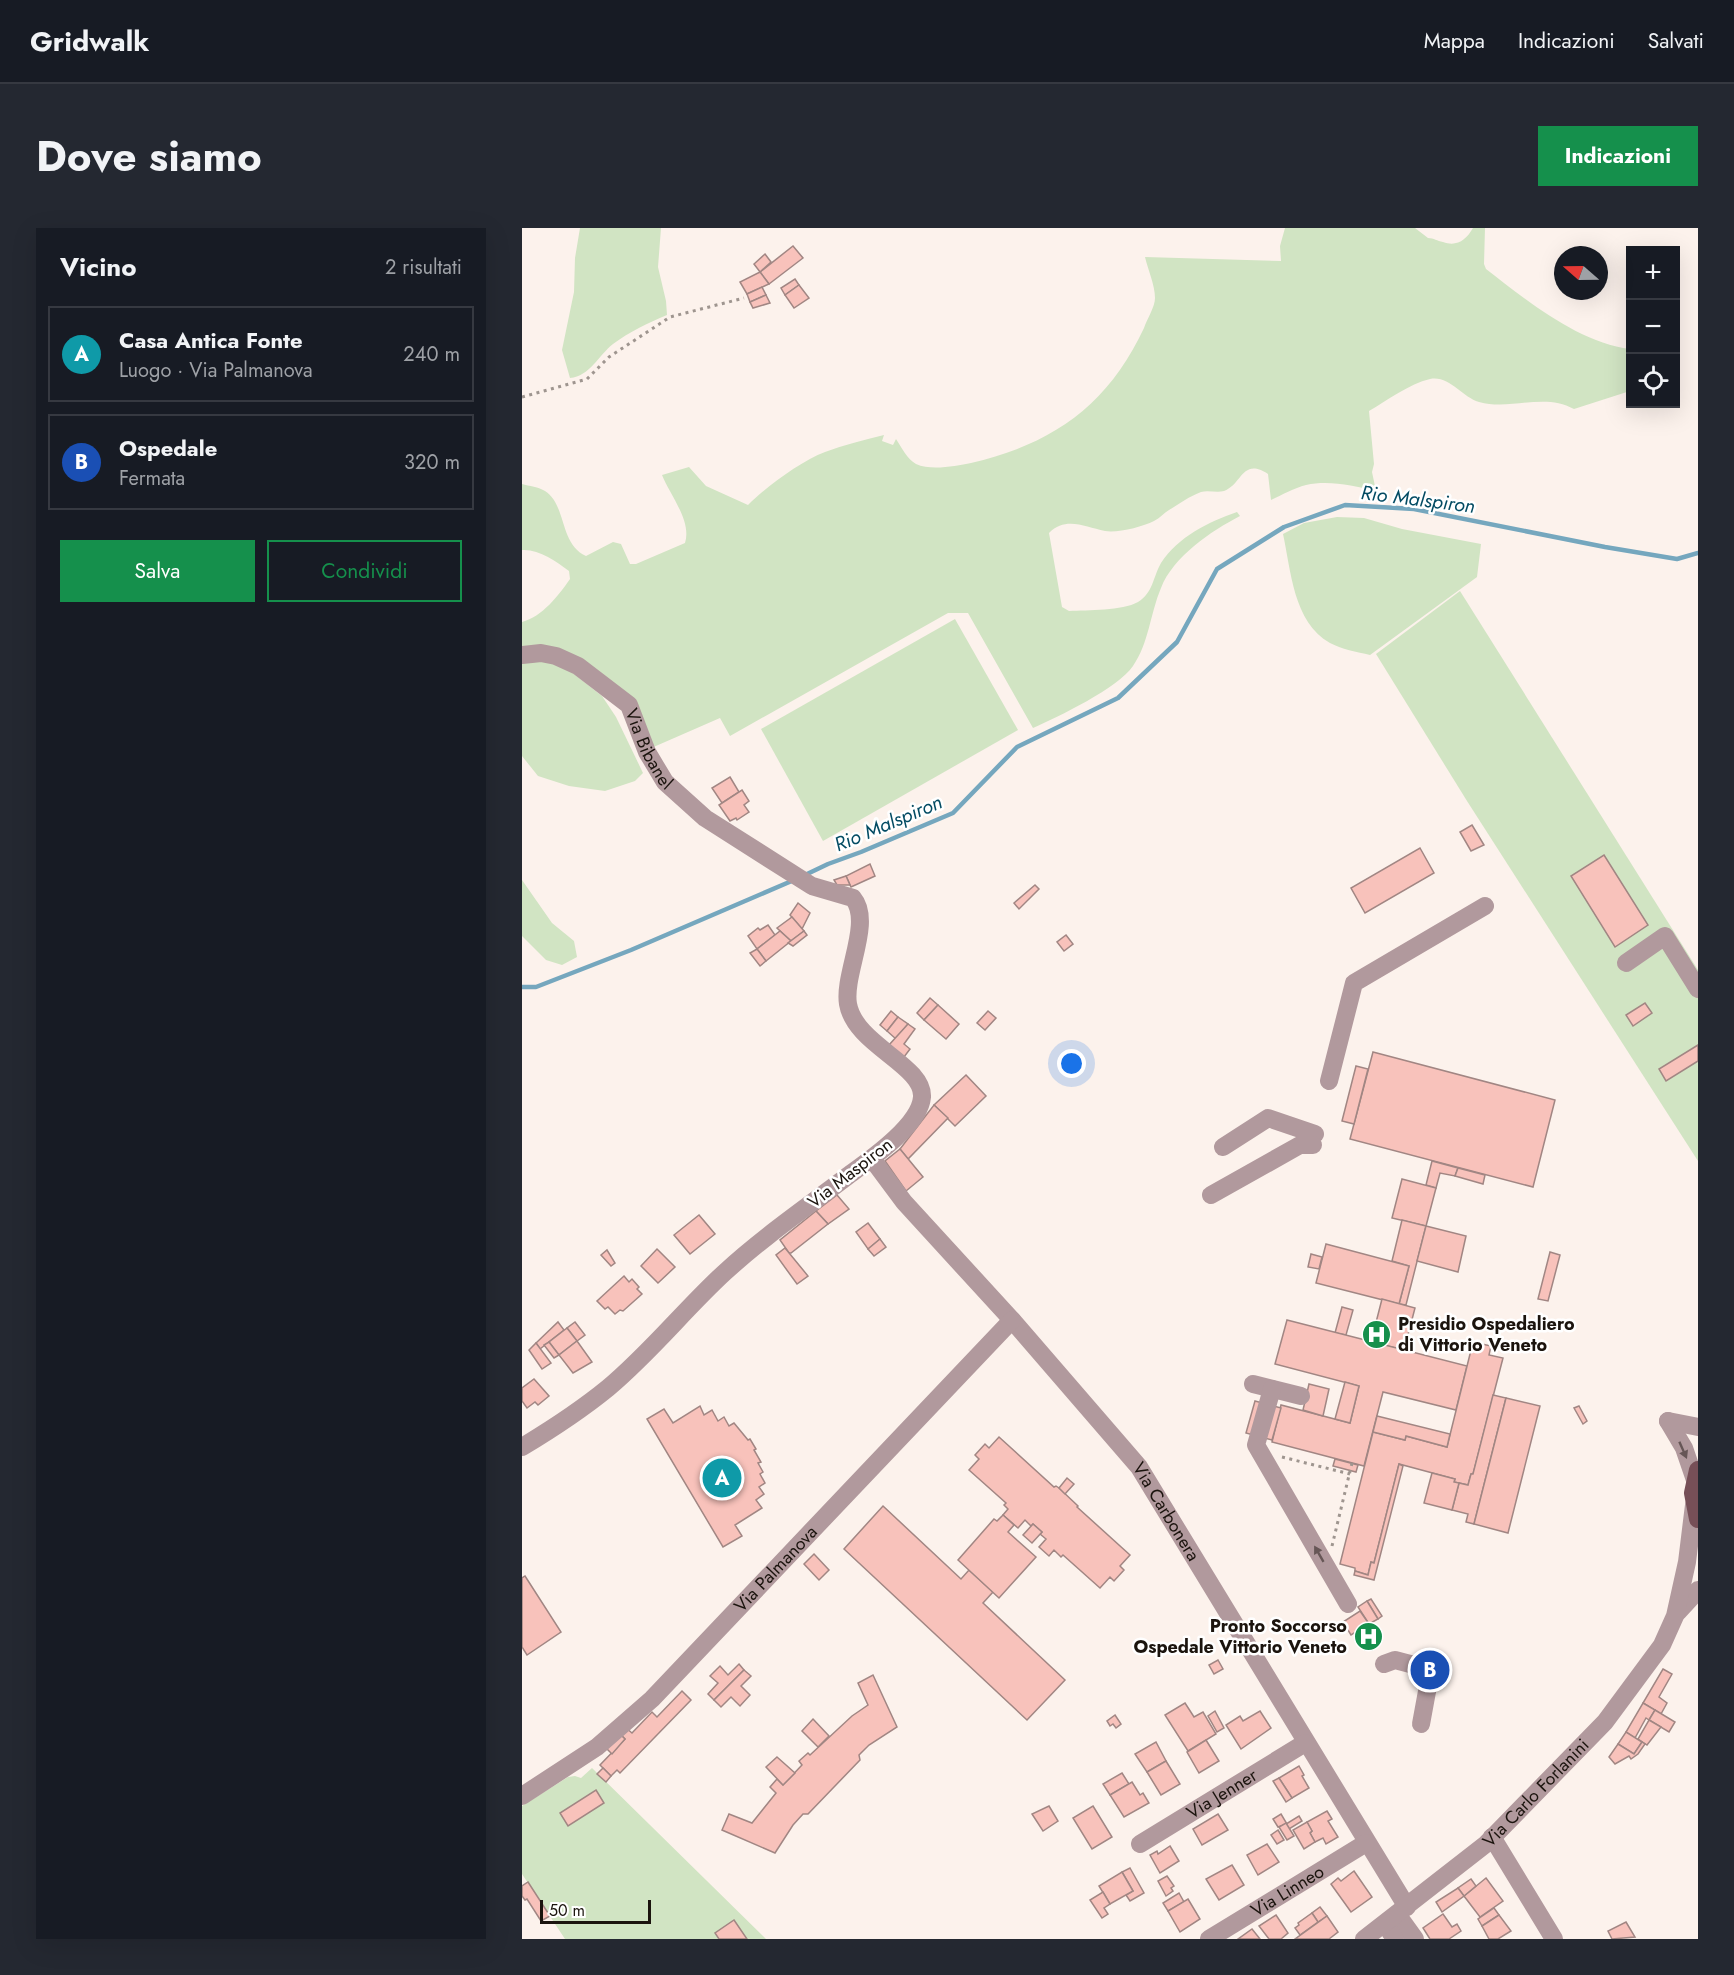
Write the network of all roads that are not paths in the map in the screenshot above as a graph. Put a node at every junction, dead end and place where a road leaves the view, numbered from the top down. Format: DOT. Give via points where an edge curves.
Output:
graph roads {
  1 [pos="522,654"];
  2 [pos="773,861"];
  3 [pos="1485,906"];
  4 [pos="1626,963"];
  5 [pos="1698,989"];
  6 [pos="1329,1081"];
  7 [pos="1223,1147"];
  8 [pos="872,1159"];
  9 [pos="1211,1195"];
  10 [pos="1012,1320"];
  11 [pos="1252,1384"];
  12 [pos="1272,1389"];
  13 [pos="1301,1396"];
  14 [pos="1698,1427"];
  15 [pos="522,1447"];
  16 [pos="1696,1475"];
  17 [pos="1696,1512"];
  18 [pos="1698,1590"];
  19 [pos="1348,1604"];
  20 [pos="1675,1616"];
  21 [pos="1384,1664"];
  22 [pos="1421,1724"];
  23 [pos="1305,1743"];
  24 [pos="522,1796"];
  25 [pos="1492,1837"];
  26 [pos="1366,1842"];
  27 [pos="1140,1844"];
  28 [pos="1396,1915"];
  29 [pos="1209,1939"];
  30 [pos="1364,1939"];
  31 [pos="1395,1939"];
  32 [pos="1415,1939"];
  33 [pos="1554,1939"];
  1 -- 2 [label="street, Via Bibanel" via="556,656 578,666 628,705 647,752 665,782 705,818"];
  2 -- 8 [label="street, Via Maspiron" via="812,886 850,895 856,901 860,912 849,983 851,1013 879,1048 915,1076 922,1092 912,1120"];
  3 -- 6 [label="street" via="1354,983"];
  4 -- 5 [label="street" via="1665,936"];
  7 -- 9 [label="street" via="1268,1119 1314,1139"];
  8 -- 10 [label="street, Via Carbonera" via="904,1202"];
  8 -- 15 [label="street, Via Maspiron" via="749,1250 609,1386 564,1422"];
  10 -- 23 [label="street, Via Carbonera" via="1138,1467"];
  10 -- 24 [label="street, Via Palmanova" via="652,1699 597,1747"];
  11 -- 12 [label="street"];
  12 -- 13 [label="street"];
  19 -- 12 [label="street, one-way" via="1256,1445"];
  14 -- 16 [label="street, one-way" via="1668,1421"];
  16 -- 17 [label="main road"];
  17 -- 20 [label="street, Via Carlo Forlanini"];
  18 -- 20 [label="street, Via Carlo Forlanini"];
  20 -- 25 [label="street, Via Carlo Forlanini" via="1662,1644 1605,1722"];
  21 -- 22 [label="street" via="1395,1660 1414,1665 1428,1686"];
  23 -- 26 [label="street, Via Carbonera"];
  23 -- 27 [label="street, Via Jenner"];
  25 -- 28 [label="street, Via Carlo Forlanini"];
  25 -- 33 [label="street"];
  26 -- 28 [label="street, Via Carbonera"];
  26 -- 29 [label="street, Via Linneo"];
  28 -- 30 [label="street, Via Carlo Forlanini"];
  28 -- 31 [label="street"];
  28 -- 32 [label="street"];
}
